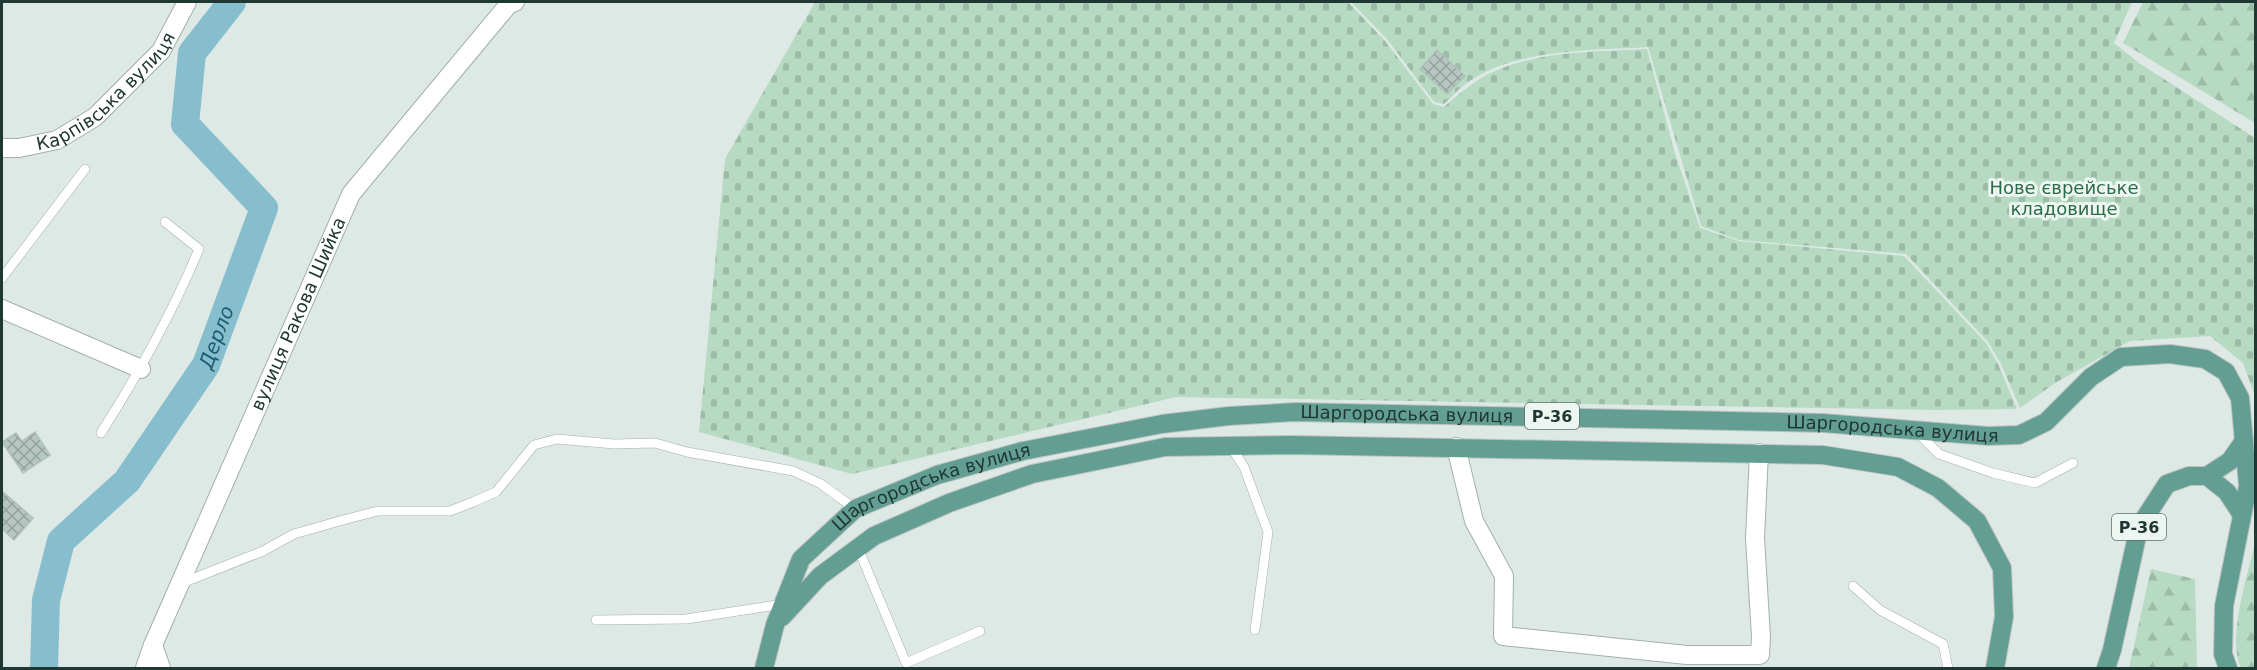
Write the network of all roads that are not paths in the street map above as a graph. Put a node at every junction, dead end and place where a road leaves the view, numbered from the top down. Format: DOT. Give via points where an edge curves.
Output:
graph roads {
  1 [pos="187,2"];
  2 [pos="514,2"];
  3 [pos="2,148"];
  4 [pos="85,169"];
  5 [pos="165,222"];
  6 [pos="2,278"];
  7 [pos="2,309"];
  8 [pos="141,369"];
  9 [pos="1916,430"];
  10 [pos="101,433"];
  11 [pos="2244,441"];
  12 [pos="1229,445"];
  13 [pos="1456,447"];
  14 [pos="1758,453"];
  15 [pos="2073,463"];
  16 [pos="2207,476"];
  17 [pos="855,509"];
  18 [pos="2242,515"];
  19 [pos="858,548"];
  20 [pos="180,584"];
  21 [pos="1853,586"];
  22 [pos="783,604"];
  23 [pos="596,620"];
  24 [pos="775,625"];
  25 [pos="1255,630"];
  26 [pos="980,631"];
  27 [pos="153,645"];
  28 [pos="145,669"];
  29 [pos="161,669"];
  30 [pos="764,669"];
  31 [pos="1948,669"];
  32 [pos="1995,669"];
  33 [pos="2106,669"];
  34 [pos="2228,669"];
  1 -- 3 [label="street, Карпівська вулиця" via="161,51 95,117 57,140"];
  2 -- 20 [label="street, вулиця Ракова Шийка" via="351,194"];
  4 -- 6 [label="lane"];
  5 -- 8 [label="lane" via="199,249"];
  7 -- 8 [label="street"];
  8 -- 10 [label="lane"];
  9 -- 11 [label="main road, Шаргородська вулиця / Р-36" via="2019,435 2046,422 2091,377 2121,357 2170,354 2205,359 2226,372 2240,398"];
  9 -- 15 [label="lane" via="1939,454 2035,483"];
  9 -- 17 [label="main road, Шаргородська вулиця / Р-36" via="1824,423 1490,415 1295,412 1229,416 1162,424 1023,451 937,475"];
  11 -- 16 [label="main road" via="2230,461"];
  11 -- 18 [label="main road, Шаргородська вулиця / Р-36" via="2248,486"];
  12 -- 13 [label="main road, Шаргородська вулиця / Р-36"];
  12 -- 19 [label="main road, Шаргородська вулиця / Р-36" via="1166,447 1032,474 949,503 874,536"];
  12 -- 25 [label="lane" via="1244,467 1268,532"];
  13 -- 14 [label="main road, Шаргородська вулиця / Р-36"];
  13 -- 14 [label="street" via="1474,521 1504,576 1503,636 1687,655 1760,655 1755,538"];
  14 -- 32 [label="main road, Шаргородська вулиця / Р-36" via="1823,455 1898,467 1938,488 1977,521 2002,568 2004,617"];
  16 -- 18 [label="main road" via="2227,492"];
  16 -- 33 [label="main road, Р-36" via="2190,476 2166,484 2139,527"];
  17 -- 20 [label="lane" via="821,484 793,471 655,443 557,439 534,445 496,492 450,511 378,511 304,531"];
  17 -- 22 [label="main road, Шаргородська вулиця / Р-36" via="801,559"];
  18 -- 34 [label="main road, Шаргородська вулиця / Р-36" via="2223,606 2223,654"];
  19 -- 24 [label="main road, Шаргородська вулиця / Р-36" via="820,576"];
  19 -- 26 [label="lane, Шаргородська вулиця" via="906,663"];
  20 -- 27 [label="street, вулиця Ракова Шийка"];
  21 -- 31 [label="lane" via="1880,610 1943,644"];
  22 -- 23 [label="lane" via="686,619"];
  22 -- 24 [label="main road, Шаргородська вулиця / Р-36"];
  24 -- 30 [label="main road, Шаргородська вулиця / Р-36"];
  27 -- 28 [label="street, вулиця Ракова Шийка"];
  27 -- 29 [label="street"];
}
